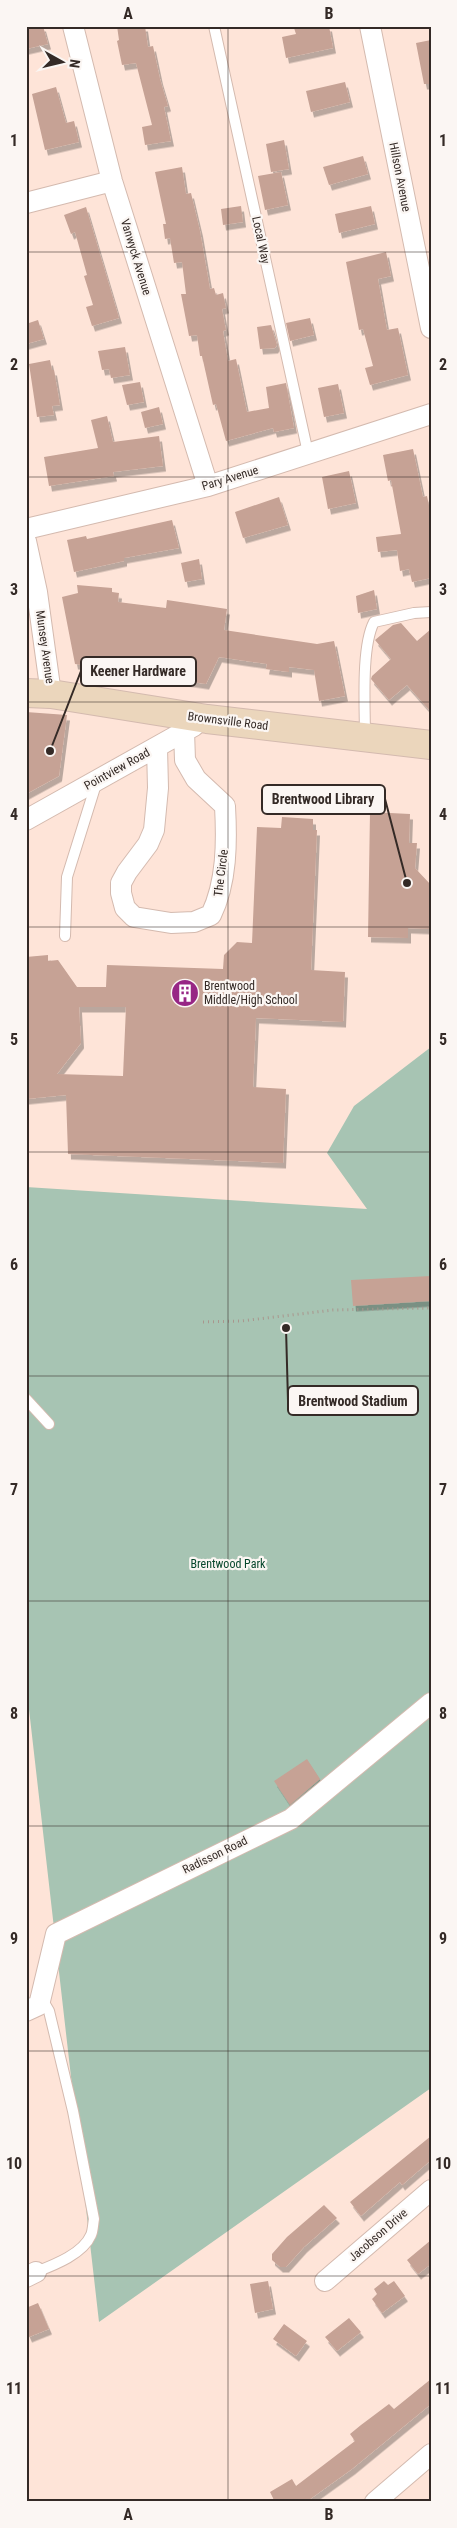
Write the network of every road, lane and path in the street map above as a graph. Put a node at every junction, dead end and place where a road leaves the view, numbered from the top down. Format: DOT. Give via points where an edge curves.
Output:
graph roads {
  1 [pos="73,26"];
  2 [pos="214,26"];
  3 [pos="370,26"];
  4 [pos="112,181"];
  5 [pos="26,204"];
  6 [pos="431,328"];
  7 [pos="431,414"];
  8 [pos="308,453"];
  9 [pos="208,486"];
  10 [pos="26,529"];
  11 [pos="26,541"];
  12 [pos="431,612"];
  13 [pos="39,693"];
  14 [pos="196,725"];
  15 [pos="365,737"];
  16 [pos="431,745"];
  17 [pos="157,747"];
  18 [pos="98,780"];
  19 [pos="26,820"];
  20 [pos="64,936"];
  21 [pos="431,1308"];
  22 [pos="203,1322"];
  23 [pos="26,1399"];
  24 [pos="49,1424"];
  25 [pos="431,1703"];
  26 [pos="41,1996"];
  27 [pos="26,2011"];
  28 [pos="431,2190"];
  29 [pos="31,2274"];
  30 [pos="325,2281"];
  31 [pos="431,2454"];
  32 [pos="374,2502"];
  1 -- 4 [label="street, Vanwyck Avenue"];
  2 -- 8 [label="lane, Local Way"];
  3 -- 6 [label="street, Hillson Avenue"];
  4 -- 5 [label="street"];
  4 -- 9 [label="street, Vanwyck Avenue"];
  7 -- 8 [label="street, Pary Avenue"];
  8 -- 9 [label="street, Pary Avenue"];
  9 -- 10 [label="street, Pary Avenue"];
  11 -- 13 [label="street, Munsey Avenue" via="37,592"];
  12 -- 15 [label="lane" via="374,622 369,632"];
  13 -- 14 [label="main road, Brownsville Road"];
  14 -- 15 [label="main road, Brownsville Road"];
  14 -- 17 [label="street, Pointview Road"];
  14 -- 17 [label="street, The Circle" via="185,760 196,779 225,806 226,825 220,897 212,914 194,922 171,923 134,917 126,908 121,893 121,883 154,830"];
  15 -- 16 [label="main road, Brownsville Road"];
  17 -- 18 [label="street, Pointview Road"];
  18 -- 19 [label="street, Pointview Road"];
  18 -- 20 [label="lane" via="67,877"];
  21 -- 22 [label="path" via="333,1310"];
  23 -- 24 [label="lane"];
  25 -- 26 [label="street, Radisson Road" via="290,1819 56,1934"];
  26 -- 27 [label="street" via="39,2005"];
  26 -- 29 [label="lane" via="48,2011 73,2111 94,2219 92,2235 81,2247 57,2264"];
  28 -- 30 [label="street, Jacobson Drive"];
  31 -- 32 [label="street"];
}
